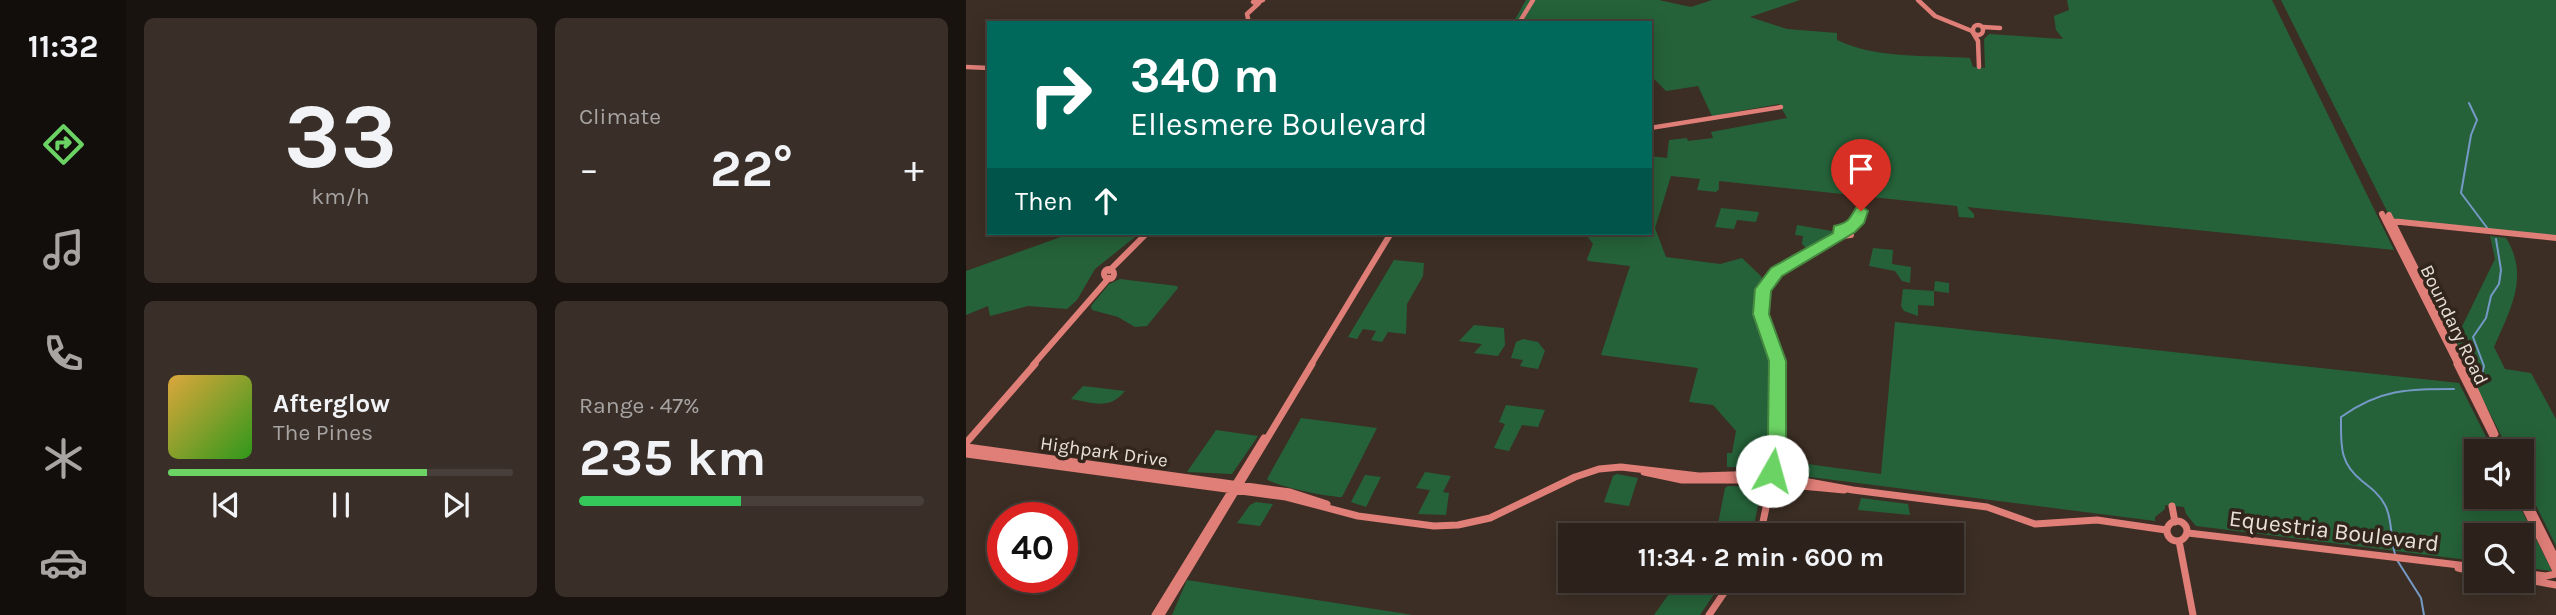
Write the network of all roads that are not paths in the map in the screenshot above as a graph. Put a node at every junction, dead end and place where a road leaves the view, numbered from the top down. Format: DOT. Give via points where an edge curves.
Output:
graph roads {
  1 [pos="1533,0"];
  2 [pos="1920,0"];
  3 [pos="1258,1"];
  4 [pos="1247,21"];
  5 [pos="1520,21"];
  6 [pos="1973,29"];
  7 [pos="2000,29"];
  8 [pos="1983,30"];
  9 [pos="1978,41"];
  10 [pos="966,66"];
  11 [pos="987,67"];
  12 [pos="1979,67"];
  13 [pos="1781,107"];
  14 [pos="1652,128"];
  15 [pos="1862,196"];
  16 [pos="1147,235"];
  17 [pos="1390,235"];
  18 [pos="2556,239"];
  19 [pos="1109,275"];
  20 [pos="966,436"];
  21 [pos="2495,439"];
  22 [pos="966,447"];
  23 [pos="1774,459"];
  24 [pos="1765,473"];
  25 [pos="1719,478"];
  26 [pos="1778,481"];
  27 [pos="1763,486"];
  28 [pos="1235,488"];
  29 [pos="1767,503"];
  30 [pos="2172,506"];
  31 [pos="2526,509"];
  32 [pos="2531,509"];
  33 [pos="2175,522"];
  34 [pos="1763,523"];
  35 [pos="2166,530"];
  36 [pos="2188,533"];
  37 [pos="2179,541"];
  38 [pos="2556,559"];
  39 [pos="2432,562"];
  40 [pos="2464,566"];
  41 [pos="2464,569"];
  42 [pos="2556,573"];
  43 [pos="2534,574"];
  44 [pos="2534,581"];
  45 [pos="2556,585"];
  46 [pos="1724,593"];
  47 [pos="1155,615"];
  48 [pos="1161,615"];
  49 [pos="1709,615"];
  50 [pos="2193,615"];
  1 -- 5 [label="street"];
  2 -- 6 [label="street" via="1935,16"];
  3 -- 4 [label="street" via="1243,15"];
  6 -- 8 [label="street"];
  6 -- 9 [label="street"];
  7 -- 8 [label="street"];
  8 -- 9 [label="street"];
  9 -- 12 [label="street"];
  10 -- 11 [label="street"];
  13 -- 14 [label="street"];
  15 -- 23 [label="street" via="1859,220 1776,272 1763,289 1761,314 1777,355"];
  16 -- 19 [label="street"];
  17 -- 28 [label="street"];
  18 -- 21 [label="street, Boundary Road" via="2389,220"];
  19 -- 20 [label="street"];
  19 -- 22 [label="street"];
  22 -- 28 [label="street, Highpark Drive"];
  23 -- 24 [label="street"];
  23 -- 26 [label="street"];
  24 -- 25 [label="street"];
  24 -- 26 [label="street"];
  24 -- 27 [label="street"];
  25 -- 27 [label="street"];
  25 -- 28 [label="street" via="1682,480 1608,468 1583,474 1498,515 1458,525 1413,525 1358,516"];
  26 -- 27 [label="street"];
  26 -- 29 [label="street"];
  26 -- 35 [label="street" via="1987,507 2035,524 2097,520"];
  27 -- 29 [label="street"];
  28 -- 47 [label="street"];
  28 -- 48 [label="street"];
  29 -- 34 [label="street"];
  30 -- 33 [label="street"];
  31 -- 42 [label="street"];
  32 -- 38 [label="street"];
  33 -- 35 [label="street" via="2168,523"];
  33 -- 36 [label="street"];
  35 -- 37 [label="street"];
  36 -- 37 [label="street" via="2186,540"];
  36 -- 39 [label="street, Equestria Boulevard"];
  37 -- 50 [label="street"];
  39 -- 40 [label="street, Equestria Boulevard"];
  39 -- 41 [label="street"];
  42 -- 43 [label="street"];
  44 -- 45 [label="street"];
  46 -- 49 [label="street"];
}
